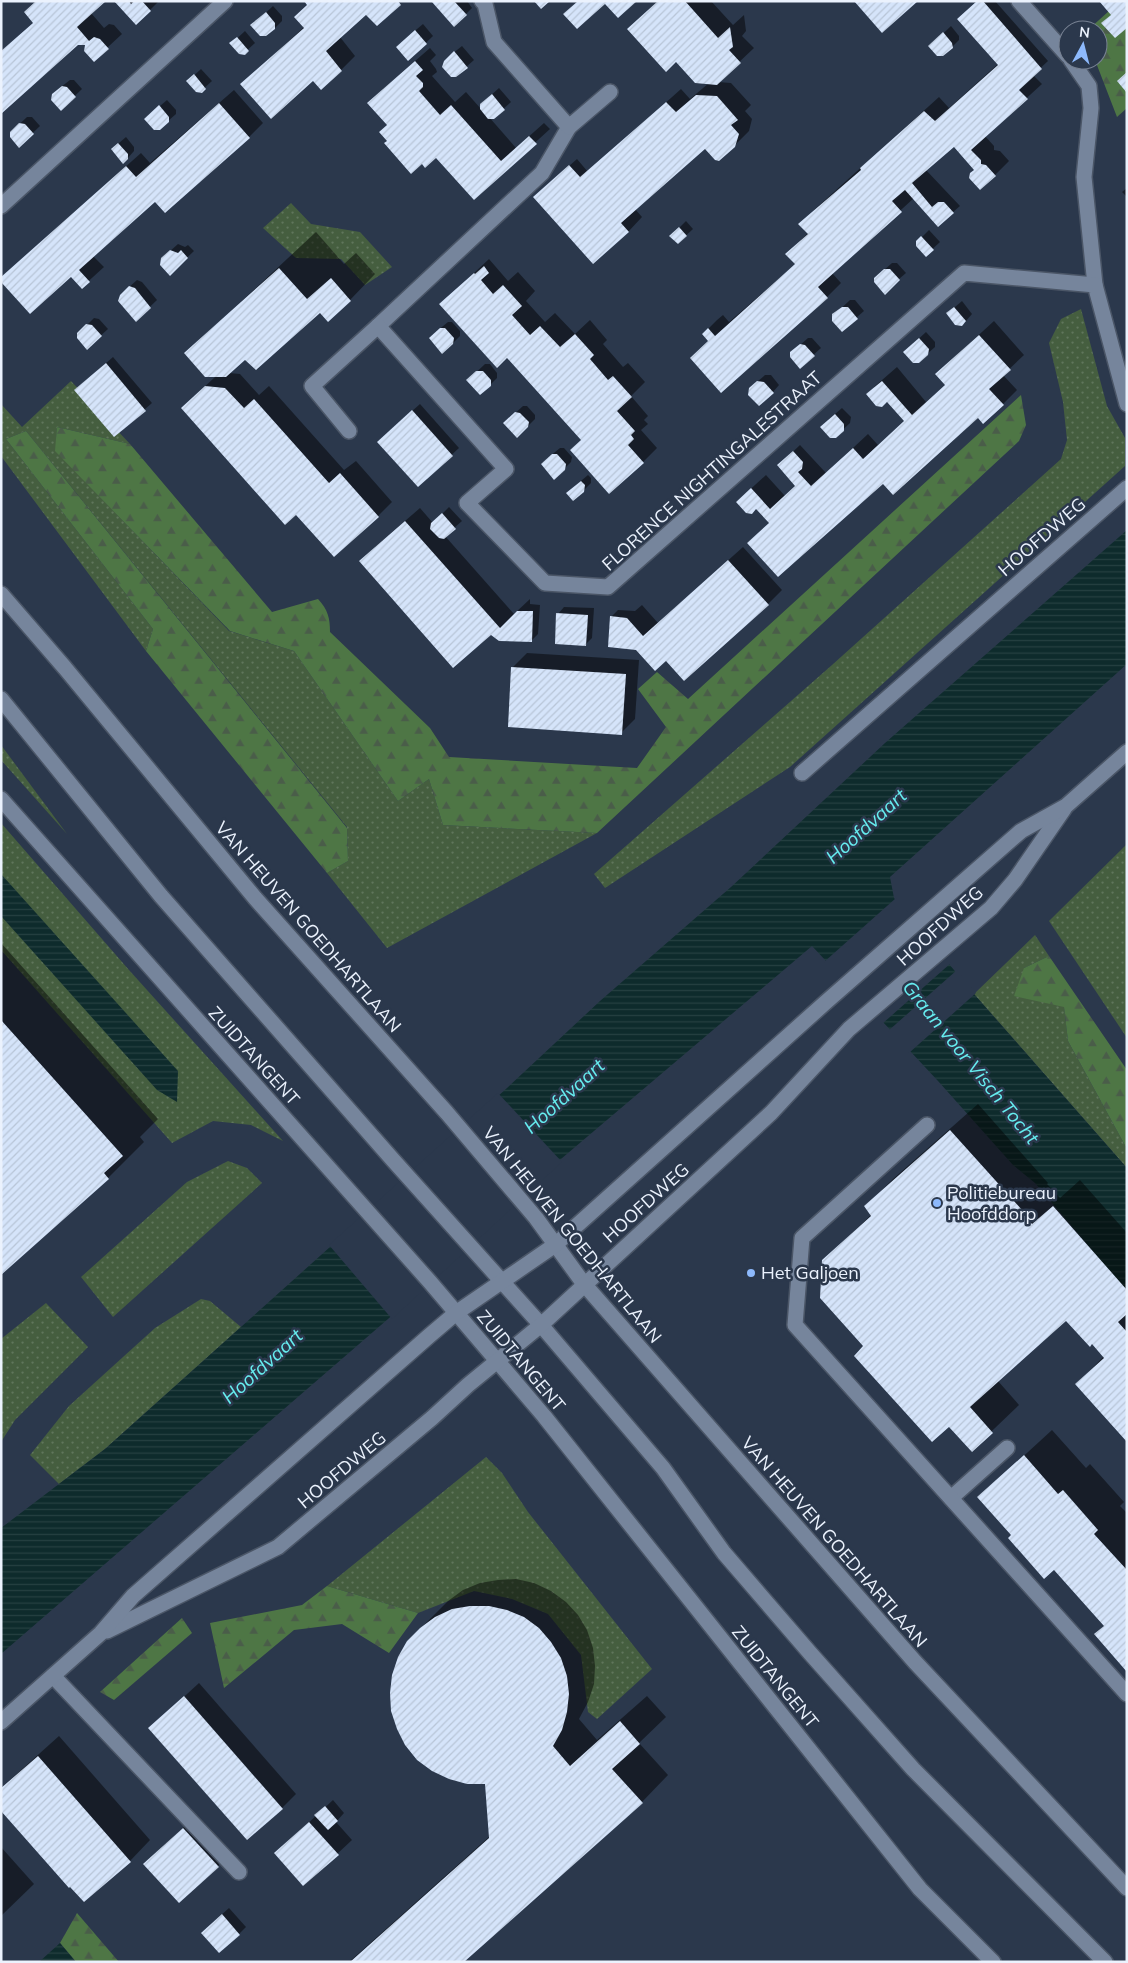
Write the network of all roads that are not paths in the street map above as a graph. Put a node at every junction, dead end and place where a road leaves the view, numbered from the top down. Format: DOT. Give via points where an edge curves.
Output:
graph roads {
  1 [pos="225,1"];
  2 [pos="482,1"];
  3 [pos="1018,1"];
  4 [pos="1058,45"];
  5 [pos="1078,70"];
  6 [pos="610,92"];
  7 [pos="569,128"];
  8 [pos="1,206"];
  9 [pos="1096,285"];
  10 [pos="378,326"];
  11 [pos="1127,404"];
  12 [pos="349,432"];
  13 [pos="1127,488"];
  14 [pos="1,594"];
  15 [pos="1,699"];
  16 [pos="1127,752"];
  17 [pos="802,774"];
  18 [pos="1,799"];
  19 [pos="1066,806"];
  20 [pos="927,1125"];
  21 [pos="555,1245"];
  22 [pos="502,1282"];
  23 [pos="584,1284"];
  24 [pos="456,1313"];
  25 [pos="541,1325"];
  26 [pos="497,1361"];
  27 [pos="1007,1448"];
  28 [pos="951,1498"];
  29 [pos="101,1634"];
  30 [pos="53,1676"];
  31 [pos="1127,1694"];
  32 [pos="1,1722"];
  33 [pos="238,1872"];
  34 [pos="1127,1888"];
  35 [pos="993,1962"];
  36 [pos="1105,1962"];
  1 -- 8 [label="street"];
  2 -- 7 [label="street" via="494,42"];
  3 -- 4 [label="street"];
  5 -- 9 [label="street" via="1089,86 1084,177"];
  6 -- 7 [label="street"];
  7 -- 10 [label="street" via="542,173"];
  9 -- 10 [label="street, FLORENCE NIGHTINGALESTRAAT" via="964,273 608,587 545,583 467,503 506,469"];
  9 -- 11 [label="street"];
  10 -- 12 [label="street" via="312,386"];
  13 -- 17 [label="street, HOOFDWEG"];
  14 -- 21 [label="street, VAN HEUVEN GOEDHARTLAAN" via="255,898 447,1113"];
  15 -- 22 [label="street" via="161,896"];
  16 -- 19 [label="street, HOOFDWEG"];
  18 -- 24 [label="street, ZUIDTANGENT"];
  19 -- 21 [label="street, HOOFDWEG" via="1021,831"];
  19 -- 23 [label="street, HOOFDWEG" via="1015,880 991,908 849,1029 771,1113"];
  20 -- 28 [label="street" via="802,1238 795,1325"];
  21 -- 22 [label="street, HOOFDWEG"];
  21 -- 23 [label="street, VAN HEUVEN GOEDHARTLAAN"];
  22 -- 24 [label="street, HOOFDWEG"];
  22 -- 25 [label="street"];
  23 -- 25 [label="street, HOOFDWEG"];
  23 -- 34 [label="street, VAN HEUVEN GOEDHARTLAAN" via="915,1662"];
  24 -- 26 [label="street, ZUIDTANGENT"];
  24 -- 29 [label="street, HOOFDWEG" via="133,1596"];
  25 -- 26 [label="street, HOOFDWEG"];
  25 -- 36 [label="street" via="663,1468 724,1553 810,1653 913,1769"];
  26 -- 29 [label="street, HOOFDWEG" via="278,1547"];
  26 -- 35 [label="street, ZUIDTANGENT" via="920,1888"];
  27 -- 28 [label="street"];
  28 -- 31 [label="street"];
  29 -- 30 [label="street, HOOFDWEG"];
  30 -- 32 [label="street, HOOFDWEG"];
  30 -- 33 [label="street"];
}
